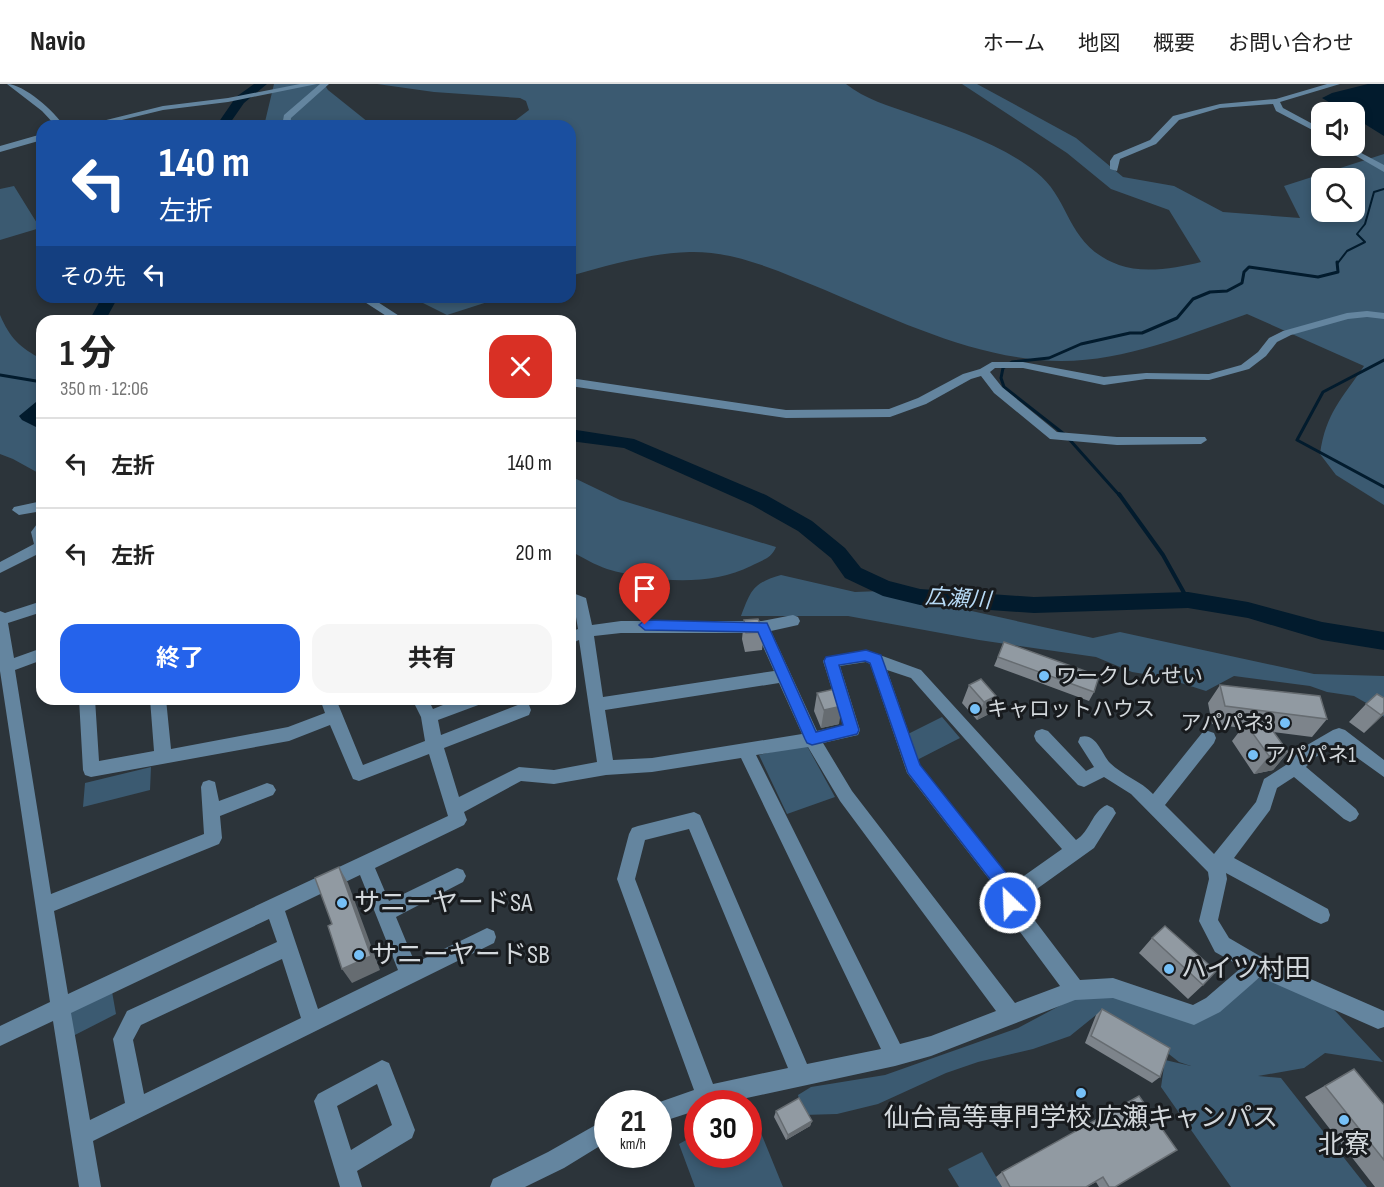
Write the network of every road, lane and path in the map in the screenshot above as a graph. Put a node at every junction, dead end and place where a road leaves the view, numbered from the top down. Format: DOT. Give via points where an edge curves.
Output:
graph roads {
  1 [pos="12,84"];
  2 [pos="313,84"];
  3 [pos="325,84"];
  4 [pos="1336,84"];
  5 [pos="1276,101"];
  6 [pos="57,120"];
  7 [pos="113,120"];
  8 [pos="289,120"];
  9 [pos="1311,127"];
  10 [pos="36,139"];
  11 [pos="0,148"];
  12 [pos="1361,156"];
  13 [pos="1114,169"];
  14 [pos="1384,169"];
  15 [pos="372,303"];
  16 [pos="392,315"];
  17 [pos="1379,315"];
  18 [pos="1384,320"];
  19 [pos="984,372"];
  20 [pos="576,383"];
  21 [pos="1201,440"];
  22 [pos="36,507"];
  23 [pos="19,510"];
  24 [pos="36,549"];
  25 [pos="0,568"];
  26 [pos="576,600"];
  27 [pos="36,608"];
  28 [pos="0,618"];
  29 [pos="793,621"];
  30 [pos="762,627"];
  31 [pos="587,631"];
  32 [pos="576,636"];
  33 [pos="36,656"];
  34 [pos="876,659"];
  35 [pos="9,666"];
  36 [pos="784,676"];
  37 [pos="87,705"];
  38 [pos="159,705"];
  39 [pos="330,705"];
  40 [pos="423,705"];
  41 [pos="460,705"];
  42 [pos="596,705"];
  43 [pos="524,710"];
  44 [pos="334,716"];
  45 [pos="429,717"];
  46 [pos="1042,736"];
  47 [pos="1208,738"];
  48 [pos="812,739"];
  49 [pos="1086,742"];
  50 [pos="434,743"];
  51 [pos="745,749"];
  52 [pos="163,755"];
  53 [pos="606,768"];
  54 [pos="1295,768"];
  55 [pos="1105,769"];
  56 [pos="1384,770"];
  57 [pos="209,787"];
  58 [pos="267,790"];
  59 [pos="1154,806"];
  60 [pos="455,808"];
  61 [pos="211,812"];
  62 [pos="1107,813"];
  63 [pos="1350,814"];
  64 [pos="1074,850"];
  65 [pos="1218,864"];
  66 [pos="367,870"];
  67 [pos="457,876"];
  68 [pos="1012,894"];
  69 [pos="44,906"];
  70 [pos="274,906"];
  71 [pos="385,913"];
  72 [pos="1321,915"];
  73 [pos="487,937"];
  74 [pos="287,947"];
  75 [pos="1257,966"];
  76 [pos="410,975"];
  77 [pos="1075,990"];
  78 [pos="60,1007"];
  79 [pos="1012,1016"];
  80 [pos="1378,1018"];
  81 [pos="313,1023"];
  82 [pos="0,1036"];
  83 [pos="895,1056"];
  84 [pos="801,1075"];
  85 [pos="705,1090"];
  86 [pos="734,1090"];
  87 [pos="137,1109"];
  88 [pos="81,1136"];
  89 [pos="594,1137"];
  90 [pos="90,1187"];
  91 [pos="501,1187"];
  1 -- 6 [label="street"];
  2 -- 7 [label="street"];
  3 -- 8 [label="street"];
  4 -- 5 [label="street"];
  5 -- 9 [label="street" via="1279,109"];
  5 -- 13 [label="street" via="1220,106 1176,118 1153,142 1117,157"];
  10 -- 11 [label="street"];
  12 -- 14 [label="street"];
  15 -- 16 [label="street"];
  17 -- 18 [label="street"];
  17 -- 19 [label="street" via="1347,316 1287,333 1273,340 1245,367 1209,377 1146,376 1104,381 1006,363 992,365"];
  19 -- 20 [label="street" via="967,375 922,401 890,413 786,414"];
  19 -- 21 [label="street" via="998,390 1054,436 1117,441"];
  22 -- 23 [label="street"];
  24 -- 25 [label="street"];
  26 -- 31 [label="street" via="581,602"];
  27 -- 28 [label="street"];
  28 -- 35 [label="street"];
  29 -- 30 [label="street"];
  30 -- 31 [label="street" via="645,625"];
  30 -- 36 [label="street"];
  31 -- 32 [label="street"];
  31 -- 42 [label="street"];
  33 -- 35 [label="street"];
  34 -- 48 [label="street" via="866,656 831,661 852,730"];
  34 -- 64 [label="street" via="916,674"];
  34 -- 68 [label="street" via="913,768"];
  35 -- 69 [label="street"];
  36 -- 42 [label="street"];
  36 -- 48 [label="street"];
  37 -- 52 [label="street" via="91,770"];
  38 -- 52 [label="street"];
  39 -- 44 [label="street"];
  40 -- 45 [label="street"];
  41 -- 45 [label="street"];
  42 -- 53 [label="street"];
  43 -- 50 [label="street"];
  44 -- 50 [label="street" via="359,774"];
  44 -- 52 [label="street" via="289,734"];
  45 -- 50 [label="street"];
  46 -- 55 [label="street" via="1084,780"];
  47 -- 59 [label="street"];
  48 -- 51 [label="street"];
  48 -- 79 [label="street" via="846,795"];
  49 -- 55 [label="street"];
  50 -- 60 [label="street"];
  51 -- 53 [label="street" via="652,765"];
  51 -- 83 [label="street"];
  53 -- 60 [label="street" via="554,777 519,774"];
  54 -- 56 [label="street" via="1308,753 1339,735"];
  54 -- 63 [label="street"];
  54 -- 65 [label="street" via="1270,784 1264,805"];
  55 -- 59 [label="street" via="1137,789"];
  57 -- 61 [label="street"];
  58 -- 61 [label="street"];
  59 -- 65 [label="street"];
  60 -- 70 [label="street" via="458,820"];
  61 -- 69 [label="street" via="213,838"];
  62 -- 64 [label="street" via="1088,842"];
  64 -- 68 [label="street"];
  65 -- 72 [label="street"];
  65 -- 75 [label="street" via="1208,921 1222,945"];
  66 -- 71 [label="street"];
  67 -- 71 [label="street"];
  68 -- 77 [label="street" via="1010,903"];
  69 -- 78 [label="street"];
  70 -- 74 [label="street"];
  70 -- 78 [label="street"];
  71 -- 76 [label="street"];
  73 -- 76 [label="street"];
  74 -- 81 [label="street"];
  74 -- 87 [label="street" via="135,1018 123,1039"];
  75 -- 77 [label="street" via="1213,1005 1194,1015 1113,988"];
  75 -- 80 [label="street"];
  76 -- 81 [label="street"];
  77 -- 79 [label="street"];
  78 -- 82 [label="street"];
  78 -- 88 [label="street"];
  79 -- 83 [label="street"];
  81 -- 87 [label="street"];
  83 -- 84 [label="street"];
  84 -- 85 [label="street" via="694,820 638,834 626,879"];
  84 -- 86 [label="street"];
  87 -- 88 [label="street"];
  88 -- 90 [label="street"];
  89 -- 91 [label="street"];
}
